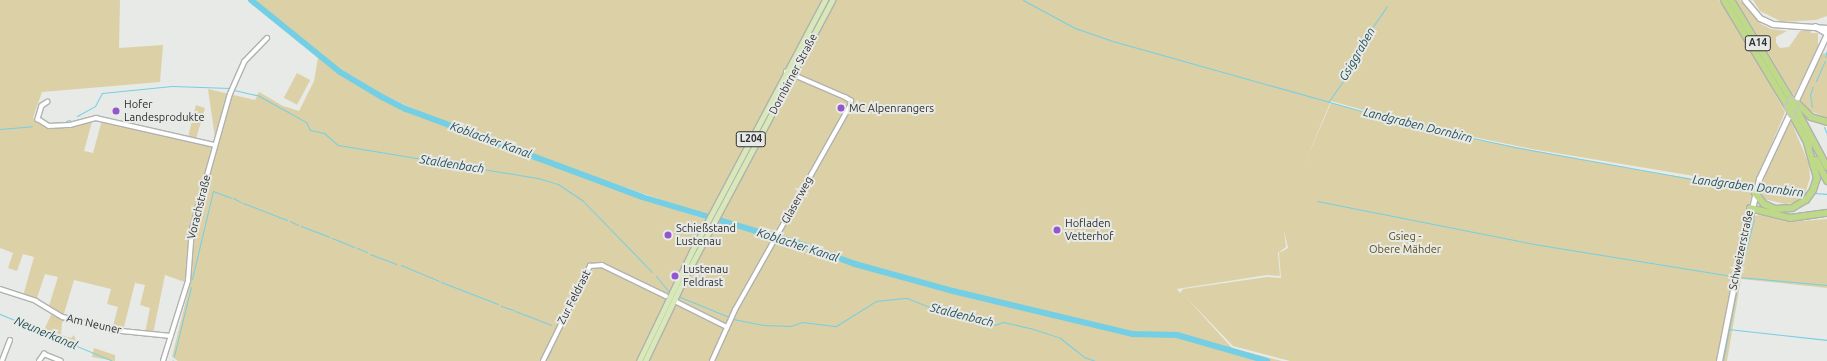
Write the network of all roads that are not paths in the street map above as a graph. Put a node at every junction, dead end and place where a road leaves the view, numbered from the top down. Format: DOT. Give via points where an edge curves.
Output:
graph roads {
  1 [pos="825,0"];
  2 [pos="832,0"];
  3 [pos="1724,0"];
  4 [pos="1731,0"];
  5 [pos="1745,0"];
  6 [pos="1815,26"];
  7 [pos="1827,28"];
  8 [pos="1827,33"];
  9 [pos="267,38"];
  10 [pos="786,72"];
  11 [pos="792,75"];
  12 [pos="48,102"];
  13 [pos="1794,102"];
  14 [pos="1827,122"];
  15 [pos="1807,143"];
  16 [pos="216,145"];
  17 [pos="1827,167"];
  18 [pos="1827,181"];
  19 [pos="1755,192"];
  20 [pos="719,207"];
  21 [pos="1750,208"];
  22 [pos="1827,213"];
  23 [pos="0,289"];
  24 [pos="666,296"];
  25 [pos="677,302"];
  26 [pos="726,327"];
  27 [pos="171,336"];
  28 [pos="10,340"];
  29 [pos="2,361"];
  30 [pos="39,361"];
  31 [pos="61,361"];
  32 [pos="163,361"];
  33 [pos="543,361"];
  34 [pos="639,361"];
  35 [pos="646,361"];
  36 [pos="712,361"];
  37 [pos="1719,361"];
  1 -- 10 [label="main road, Dornbirner Straße / L204"];
  2 -- 11 [label="main road, Dornbirner Straße / L204"];
  3 -- 15 [label="highway, A14, bridge"];
  4 -- 13 [label="highway, A14"];
  5 -- 6 [label="main road" via="1760,18 1773,24"];
  6 -- 7 [label="main road"];
  6 -- 8 [label="main road"];
  8 -- 19 [label="main road, Schweizerstraße" via="1764,165"];
  9 -- 16 [label="street, Vorachstraße" via="248,58 237,75"];
  10 -- 11 [label="street"];
  10 -- 20 [label="main road, Dornbirner Straße / L204"];
  11 -- 20 [label="main road, Dornbirner Straße / L204"];
  11 -- 26 [label="street, Glaserweg" via="851,102"];
  12 -- 16 [label="street" via="42,106 38,119 49,126 70,125 96,118"];
  13 -- 14 [label="highway" via="1811,117"];
  13 -- 17 [label="highway, A14"];
  15 -- 18 [label="highway, A14"];
  15 -- 19 [label="highway" via="1816,171 1812,193 1798,206 1781,210 1764,204"];
  16 -- 27 [label="street, Vorachstraße" via="192,229 188,281"];
  19 -- 21 [label="main road, Schweizerstraße"];
  20 -- 34 [label="main road, Dornbirner Straße / L204" via="705,226"];
  20 -- 35 [label="main road, Dornbirner Straße / L204"];
  21 -- 22 [label="highway" via="1790,218"];
  21 -- 37 [label="main road, Schweizerstraße"];
  23 -- 27 [label="street, Am Neuner" via="36,301 63,317 112,330"];
  24 -- 33 [label="street, Zur Feldrast" via="602,265 590,266"];
  25 -- 26 [label="street"];
  26 -- 36 [label="street, Glaserweg"];
  27 -- 32 [label="street, Vorachstraße"];
  28 -- 29 [label="street"];
  30 -- 31 [label="street" via="44,354"];
}
